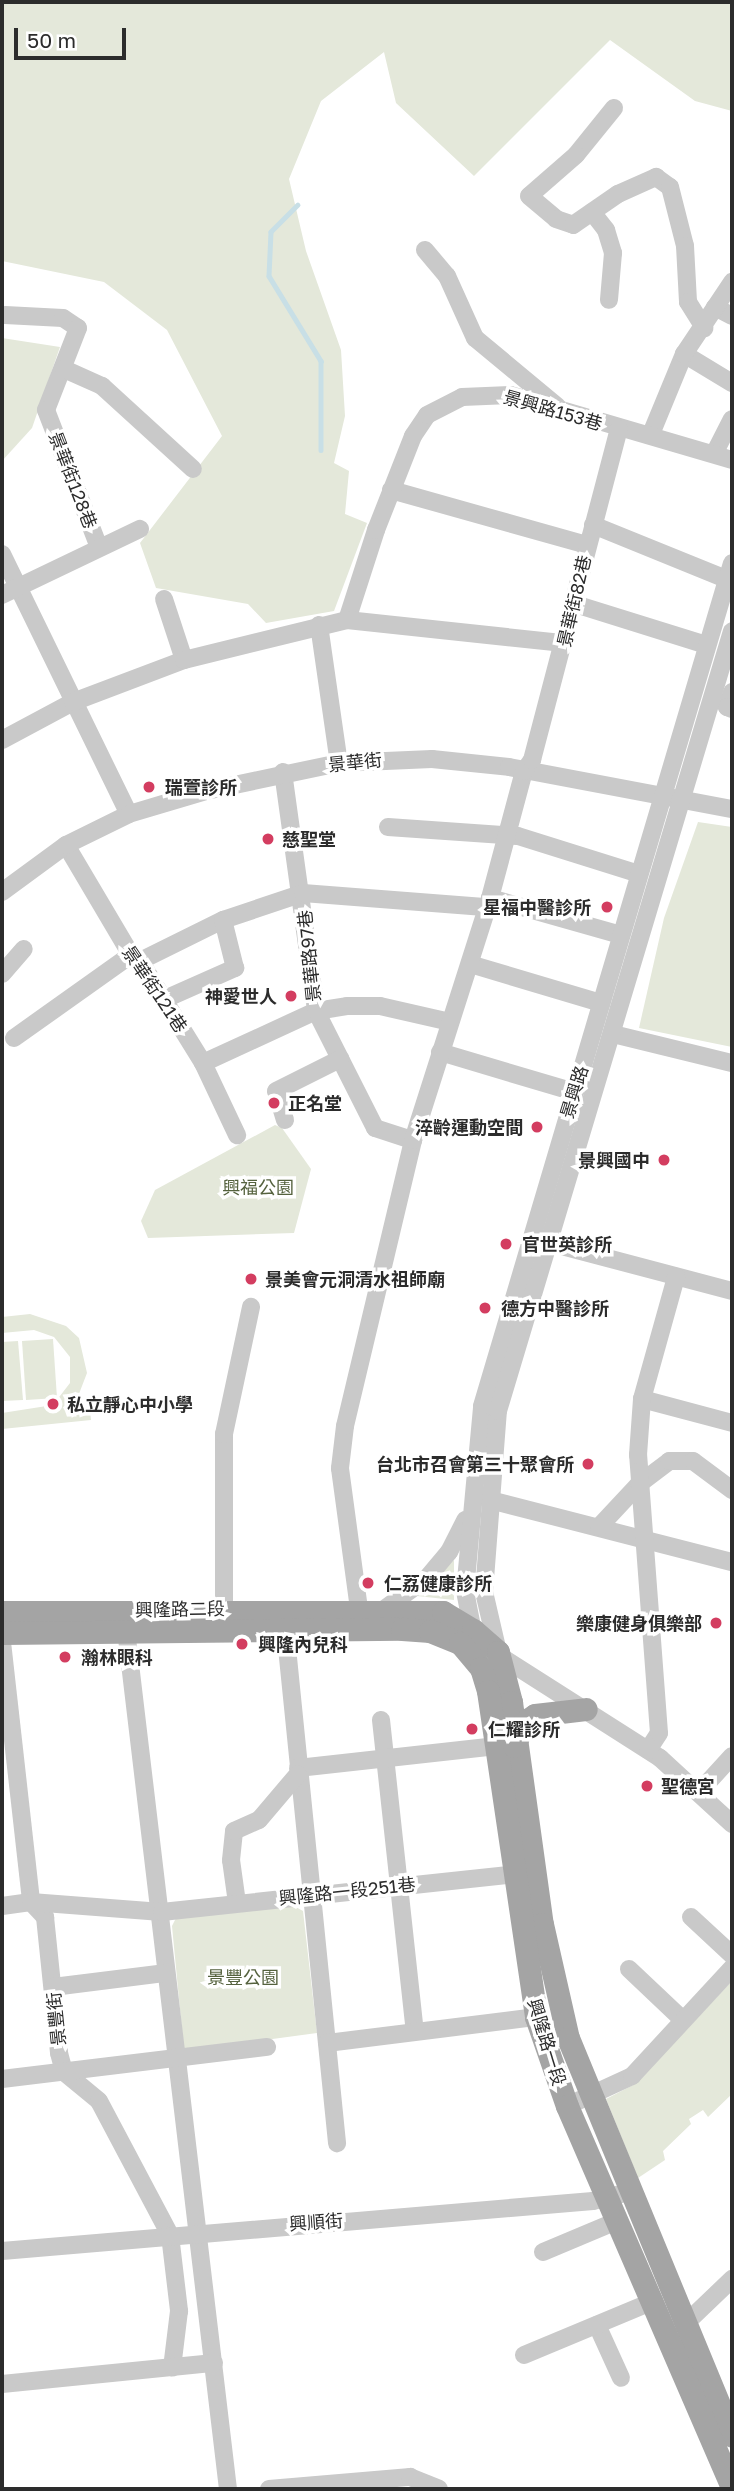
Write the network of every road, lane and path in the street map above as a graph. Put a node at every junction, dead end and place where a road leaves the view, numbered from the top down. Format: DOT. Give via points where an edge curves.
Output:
graph roads {
  1 [pos="614,108"];
  2 [pos="592,212"];
  3 [pos="425,250"];
  4 [pos="732,282"];
  5 [pos="609,300"];
  6 [pos="715,307"];
  7 [pos="5,315"];
  8 [pos="732,316"];
  9 [pos="704,328"];
  10 [pos="684,354"];
  11 [pos="64,369"];
  12 [pos="732,383"];
  13 [pos="560,408"];
  14 [pos="732,419"];
  15 [pos="619,429"];
  16 [pos="651,434"];
  17 [pos="715,454"];
  18 [pos="732,460"];
  19 [pos="193,469"];
  20 [pos="391,490"];
  21 [pos="593,525"];
  22 [pos="140,528"];
  23 [pos="587,545"];
  24 [pos="99,547"];
  25 [pos="2,554"];
  26 [pos="729,571"];
  27 [pos="9,590"];
  28 [pos="164,599"];
  29 [pos="575,604"];
  30 [pos="347,620"];
  31 [pos="318,625"];
  32 [pos="732,631"];
  33 [pos="564,643"];
  34 [pos="707,645"];
  35 [pos="184,660"];
  36 [pos="73,702"];
  37 [pos="2,740"];
  38 [pos="339,762"];
  39 [pos="524,771"];
  40 [pos="283,772"];
  41 [pos="662,794"];
  42 [pos="684,799"];
  43 [pos="732,809"];
  44 [pos="129,814"];
  45 [pos="388,827"];
  46 [pos="507,836"];
  47 [pos="66,845"];
  48 [pos="639,874"];
  49 [pos="2,892"];
  50 [pos="303,893"];
  51 [pos="488,902"];
  52 [pos="223,919"];
  53 [pos="621,935"];
  54 [pos="24,949"];
  55 [pos="135,958"];
  56 [pos="470,964"];
  57 [pos="2,974"];
  58 [pos="165,999"];
  59 [pos="601,1003"];
  60 [pos="316,1012"];
  61 [pos="450,1022"];
  62 [pos="612,1034"];
  63 [pos="14,1038"];
  64 [pos="440,1052"];
  65 [pos="340,1059"];
  66 [pos="203,1063"];
  67 [pos="732,1063"];
  68 [pos="574,1092"];
  69 [pos="285,1120"];
  70 [pos="237,1135"];
  71 [pos="413,1140"];
  72 [pos="540,1240"];
  73 [pos="676,1277"];
  74 [pos="732,1291"];
  75 [pos="251,1307"];
  76 [pos="642,1399"];
  77 [pos="732,1423"];
  78 [pos="639,1485"];
  79 [pos="732,1490"];
  80 [pos="490,1500"];
  81 [pos="470,1510"];
  82 [pos="599,1527"];
  83 [pos="642,1539"];
  84 [pos="732,1562"];
  85 [pos="224,1609"];
  86 [pos="383,1610"];
  87 [pos="2,1612"];
  88 [pos="354,1618"];
  89 [pos="285,1628"];
  90 [pos="126,1630"];
  91 [pos="2,1633"];
  92 [pos="2,1642"];
  93 [pos="478,1648"];
  94 [pos="586,1709"];
  95 [pos="382,1720"];
  96 [pos="7,1739"];
  97 [pos="506,1746"];
  98 [pos="648,1750"];
  99 [pos="732,1756"];
  100 [pos="385,1758"];
  101 [pos="298,1771"];
  102 [pos="700,1791"];
  103 [pos="732,1824"];
  104 [pos="523,1873"];
  105 [pos="400,1885"];
  106 [pos="311,1895"];
  107 [pos="32,1902"];
  108 [pos="237,1903"];
  109 [pos="2,1906"];
  110 [pos="162,1912"];
  111 [pos="691,1917"];
  112 [pos="732,1955"];
  113 [pos="732,1968"];
  114 [pos="629,1969"];
  115 [pos="166,1973"];
  116 [pos="52,1987"];
  117 [pos="536,2017"];
  118 [pos="683,2020"];
  119 [pos="415,2031"];
  120 [pos="327,2043"];
  121 [pos="267,2047"];
  122 [pos="176,2060"];
  123 [pos="64,2072"];
  124 [pos="2,2079"];
  125 [pos="590,2098"];
  126 [pos="567,2106"];
  127 [pos="337,2143"];
  128 [pos="619,2195"];
  129 [pos="619,2220"];
  130 [pos="198,2232"];
  131 [pos="170,2235"];
  132 [pos="2,2251"];
  133 [pos="543,2252"];
  134 [pos="732,2282"];
  135 [pos="654,2301"];
  136 [pos="687,2323"];
  137 [pos="597,2325"];
  138 [pos="524,2355"];
  139 [pos="214,2363"];
  140 [pos="172,2368"];
  141 [pos="621,2378"];
  142 [pos="2,2384"];
  143 [pos="732,2435"];
  144 [pos="732,2488"];
  145 [pos="229,2489"];
  146 [pos="269,2489"];
  147 [pos="439,2489"];
  1 -- 2 [label="street" via="576,155 530,196 556,219 573,226"];
  2 -- 5 [label="street" via="606,230 613,253"];
  2 -- 9 [label="street" via="656,177 670,187 685,246 688,302"];
  3 -- 13 [label="street" via="443,269 475,338"];
  4 -- 6 [label="street"];
  6 -- 8 [label="street"];
  6 -- 9 [label="street"];
  7 -- 11 [label="street, 景華街128巷" via="74,321 76,339"];
  9 -- 10 [label="street"];
  10 -- 12 [label="street"];
  10 -- 16 [label="street"];
  11 -- 19 [label="street" via="102,386"];
  11 -- 24 [label="street, 景華街128巷" via="46,410"];
  13 -- 15 [label="street, 景興路153巷"];
  13 -- 20 [label="street, 景興路153巷" via="494,393 463,397 428,415 413,436"];
  14 -- 17 [label="street"];
  15 -- 16 [label="street, 景興路153巷"];
  15 -- 21 [label="street, 景華街82巷"];
  16 -- 17 [label="street, 景興路153巷"];
  17 -- 18 [label="street, 景興路153巷"];
  20 -- 23 [label="street"];
  20 -- 30 [label="street, 景興路153巷"];
  21 -- 23 [label="street, 景華街82巷"];
  21 -- 26 [label="street"];
  22 -- 24 [label="street, 景華街128巷"];
  23 -- 29 [label="street, 景華街82巷"];
  24 -- 27 [label="street, 景華街128巷"];
  25 -- 27 [label="street"];
  26 -- 34 [label="street, 景興路"];
  27 -- 36 [label="street"];
  28 -- 35 [label="street"];
  29 -- 33 [label="street, 景華街82巷"];
  29 -- 34 [label="street"];
  30 -- 31 [label="street"];
  30 -- 33 [label="street"];
  31 -- 35 [label="street"];
  31 -- 38 [label="street"];
  32 -- 42 [label="street, 景興路"];
  33 -- 39 [label="street, 景華街82巷" via="532,760"];
  34 -- 41 [label="street, 景興路"];
  35 -- 36 [label="street"];
  36 -- 37 [label="street"];
  36 -- 44 [label="street"];
  38 -- 39 [label="street, 景華街" via="432,759"];
  38 -- 40 [label="street, 景華街"];
  39 -- 41 [label="street, 景華街"];
  39 -- 46 [label="street, 景華街82巷"];
  40 -- 44 [label="street, 景華街"];
  40 -- 50 [label="street, 景華路97巷"];
  41 -- 42 [label="street, 景華街"];
  41 -- 48 [label="street, 景興路"];
  42 -- 43 [label="street, 景華街"];
  42 -- 62 [label="street, 景興路"];
  44 -- 47 [label="street, 景華街"];
  45 -- 46 [label="street"];
  46 -- 48 [label="street"];
  46 -- 51 [label="street, 景華街82巷"];
  47 -- 49 [label="street, 景華街"];
  47 -- 55 [label="street, 景華街121巷"];
  48 -- 53 [label="street, 景興路"];
  50 -- 51 [label="street"];
  50 -- 52 [label="street"];
  50 -- 60 [label="street, 景華路97巷"];
  51 -- 53 [label="street"];
  51 -- 56 [label="street, 景華街82巷"];
  52 -- 55 [label="street"];
  52 -- 58 [label="street" via="235,968"];
  53 -- 59 [label="street, 景興路"];
  54 -- 57 [label="street"];
  55 -- 58 [label="street, 景華街121巷"];
  55 -- 63 [label="street"];
  56 -- 59 [label="street"];
  56 -- 61 [label="street, 景華街82巷"];
  58 -- 66 [label="street, 景華街121巷"];
  59 -- 68 [label="street, 景興路"];
  60 -- 61 [label="street" via="380,1006"];
  60 -- 65 [label="street, 景華路97巷"];
  60 -- 66 [label="street"];
  61 -- 64 [label="street, 景華街82巷"];
  62 -- 67 [label="street"];
  62 -- 72 [label="street, 景興路"];
  64 -- 68 [label="street"];
  64 -- 71 [label="street, 景華街82巷"];
  65 -- 69 [label="street" via="276,1091"];
  65 -- 71 [label="street, 景華路97巷" via="374,1128"];
  66 -- 70 [label="street, 景華街121巷"];
  68 -- 72 [label="street, 景興路"];
  71 -- 88 [label="street, 景華街82巷" via="352,1400 341,1468"];
  72 -- 73 [label="street"];
  72 -- 80 [label="street, 景興路" via="498,1411"];
  72 -- 81 [label="street, 景興路" via="482,1406"];
  73 -- 74 [label="street"];
  73 -- 76 [label="street"];
  75 -- 85 [label="street" via="224,1434"];
  76 -- 77 [label="street"];
  76 -- 78 [label="street"];
  78 -- 79 [label="street" via="669,1461 682,1458"];
  78 -- 82 [label="street"];
  78 -- 83 [label="street"];
  80 -- 82 [label="street"];
  80 -- 93 [label="street, 景興路"];
  81 -- 86 [label="street" via="435,1569"];
  81 -- 93 [label="street, 景興路" via="465,1591"];
  82 -- 83 [label="street"];
  83 -- 84 [label="street"];
  83 -- 98 [label="street" via="659,1733"];
  85 -- 87 [label="main road, 興隆路二段"];
  85 -- 88 [label="main road, 興隆路二段"];
  86 -- 88 [label="main road"];
  86 -- 93 [label="main road" via="443,1612"];
  88 -- 89 [label="main road, 興隆路二段"];
  88 -- 93 [label="main road" via="430,1631"];
  89 -- 90 [label="main road, 興隆路二段"];
  89 -- 101 [label="street"];
  90 -- 91 [label="main road, 興隆路二段"];
  90 -- 110 [label="street"];
  92 -- 96 [label="street, 景豐街"];
  93 -- 94 [label="street"];
  93 -- 97 [label="main road, 興隆路一段" via="511,1702"];
  94 -- 97 [label="main road" via="536,1715 524,1722"];
  94 -- 98 [label="street"];
  95 -- 100 [label="street"];
  96 -- 107 [label="street, 景豐街"];
  97 -- 100 [label="street"];
  97 -- 104 [label="main road, 興隆路一段"];
  98 -- 102 [label="street"];
  99 -- 102 [label="street"];
  100 -- 101 [label="street"];
  100 -- 105 [label="street"];
  101 -- 106 [label="street"];
  101 -- 108 [label="street" via="259,1820 234,1831 231,1860"];
  102 -- 103 [label="street"];
  104 -- 105 [label="street, 興隆路一段251巷"];
  104 -- 117 [label="main road, 興隆路一段"];
  104 -- 125 [label="main road, 興隆路一段"];
  105 -- 106 [label="street, 興隆路一段251巷"];
  105 -- 119 [label="street"];
  106 -- 108 [label="street, 興隆路一段251巷"];
  106 -- 120 [label="street"];
  107 -- 109 [label="street, 興隆路一段251巷"];
  107 -- 110 [label="street, 興隆路一段251巷"];
  107 -- 116 [label="street, 景豐街" via="45,1917"];
  108 -- 110 [label="street, 興隆路一段251巷"];
  110 -- 115 [label="street"];
  111 -- 112 [label="street"];
  113 -- 118 [label="street"];
  114 -- 118 [label="street"];
  115 -- 116 [label="street"];
  115 -- 122 [label="street"];
  116 -- 123 [label="street, 景豐街"];
  117 -- 119 [label="street"];
  117 -- 126 [label="main road, 興隆路一段"];
  118 -- 125 [label="street" via="632,2076"];
  119 -- 120 [label="street"];
  120 -- 127 [label="street"];
  121 -- 122 [label="street"];
  122 -- 123 [label="street"];
  122 -- 130 [label="street"];
  123 -- 124 [label="street"];
  123 -- 131 [label="street" via="99,2101"];
  125 -- 126 [label="street"];
  125 -- 128 [label="main road, 興隆路一段"];
  126 -- 128 [label="main road, 興隆路一段"];
  128 -- 129 [label="main road, 興隆路一段"];
  128 -- 130 [label="street, 興順街"];
  128 -- 136 [label="main road, 興隆路一段"];
  129 -- 133 [label="street"];
  129 -- 135 [label="main road, 興隆路一段"];
  130 -- 131 [label="street, 興順街"];
  130 -- 139 [label="street"];
  131 -- 132 [label="street, 興順街"];
  131 -- 140 [label="street" via="179,2311"];
  134 -- 136 [label="street"];
  135 -- 137 [label="street"];
  135 -- 144 [label="main road, 興隆路一段"];
  136 -- 143 [label="main road, 興隆路一段"];
  137 -- 138 [label="street"];
  137 -- 141 [label="street"];
  139 -- 140 [label="street"];
  139 -- 145 [label="street"];
  140 -- 142 [label="street"];
  146 -- 147 [label="street" via="400,2477 420,2479"];
}
